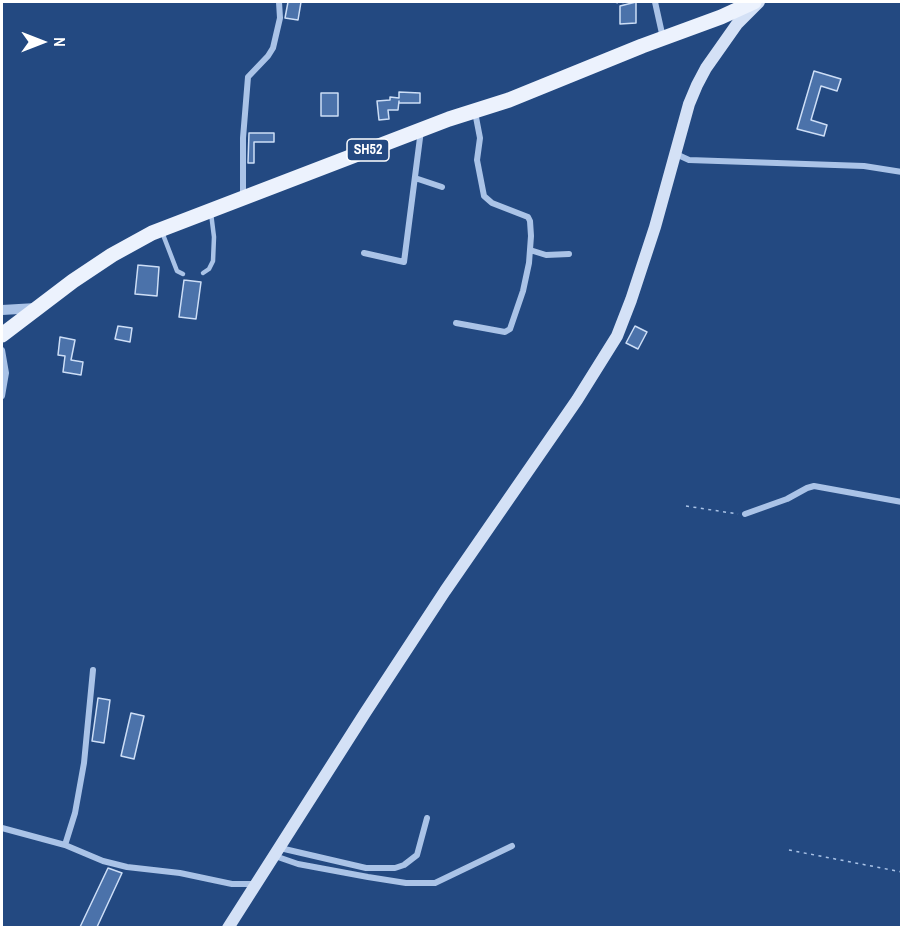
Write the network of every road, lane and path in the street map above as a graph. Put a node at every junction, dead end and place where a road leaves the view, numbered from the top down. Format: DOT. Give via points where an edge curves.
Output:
graph roads {
  1 [pos="279,2"];
  2 [pos="615,2"];
  3 [pos="628,2"];
  4 [pos="655,2"];
  5 [pos="754,2"];
  6 [pos="760,2"];
  7 [pos="663,38"];
  8 [pos="475,111"];
  9 [pos="422,130"];
  10 [pos="676,154"];
  11 [pos="902,172"];
  12 [pos="415,178"];
  13 [pos="442,187"];
  14 [pos="243,197"];
  15 [pos="210,210"];
  16 [pos="161,230"];
  17 [pos="530,250"];
  18 [pos="364,253"];
  19 [pos="569,254"];
  20 [pos="203,273"];
  21 [pos="183,274"];
  22 [pos="36,308"];
  23 [pos="2,310"];
  24 [pos="456,323"];
  25 [pos="2,335"];
  26 [pos="2,350"];
  27 [pos="2,396"];
  28 [pos="902,502"];
  29 [pos="686,506"];
  30 [pos="745,513"];
  31 [pos="93,670"];
  32 [pos="428,818"];
  33 [pos="2,828"];
  34 [pos="65,845"];
  35 [pos="512,846"];
  36 [pos="789,850"];
  37 [pos="277,852"];
  38 [pos="902,872"];
  39 [pos="257,884"];
  40 [pos="228,927"];
  1 -- 14 [label="street" via="280,18 273,48 252,71 247,83"];
  2 -- 3 [label="path"];
  4 -- 7 [label="street"];
  5 -- 7 [label="main road, SH52"];
  6 -- 10 [label="main road" via="737,24 706,68 689,104"];
  7 -- 8 [label="main road, SH52"];
  8 -- 9 [label="main road, SH52"];
  8 -- 17 [label="street" via="480,138 477,160 484,196 528,217"];
  9 -- 12 [label="street"];
  9 -- 14 [label="main road, SH52"];
  10 -- 11 [label="street" via="689,160 864,166"];
  10 -- 37 [label="main road" via="632,300 617,336 439,600"];
  12 -- 13 [label="street"];
  12 -- 18 [label="street" via="404,262"];
  14 -- 15 [label="main road, SH52"];
  15 -- 16 [label="main road, SH52"];
  15 -- 20 [label="lane" via="213,261"];
  16 -- 21 [label="lane" via="177,271"];
  16 -- 22 [label="main road, SH52" via="112,255"];
  17 -- 19 [label="street" via="546,255"];
  17 -- 24 [label="street" via="523,291 510,329 506,332"];
  22 -- 23 [label="street"];
  22 -- 25 [label="main road, SH52"];
  26 -- 27 [label="street" via="6,373"];
  28 -- 30 [label="street" via="814,486 787,500"];
  29 -- 30 [label="path"];
  31 -- 34 [label="street" via="84,764"];
  32 -- 37 [label="street" via="417,855 395,868 366,868"];
  33 -- 34 [label="street"];
  34 -- 39 [label="street" via="127,867 232,884"];
  35 -- 37 [label="street" via="435,884 368,878 297,864"];
  36 -- 38 [label="path"];
  37 -- 39 [label="main road"];
  39 -- 40 [label="main road"];
}
